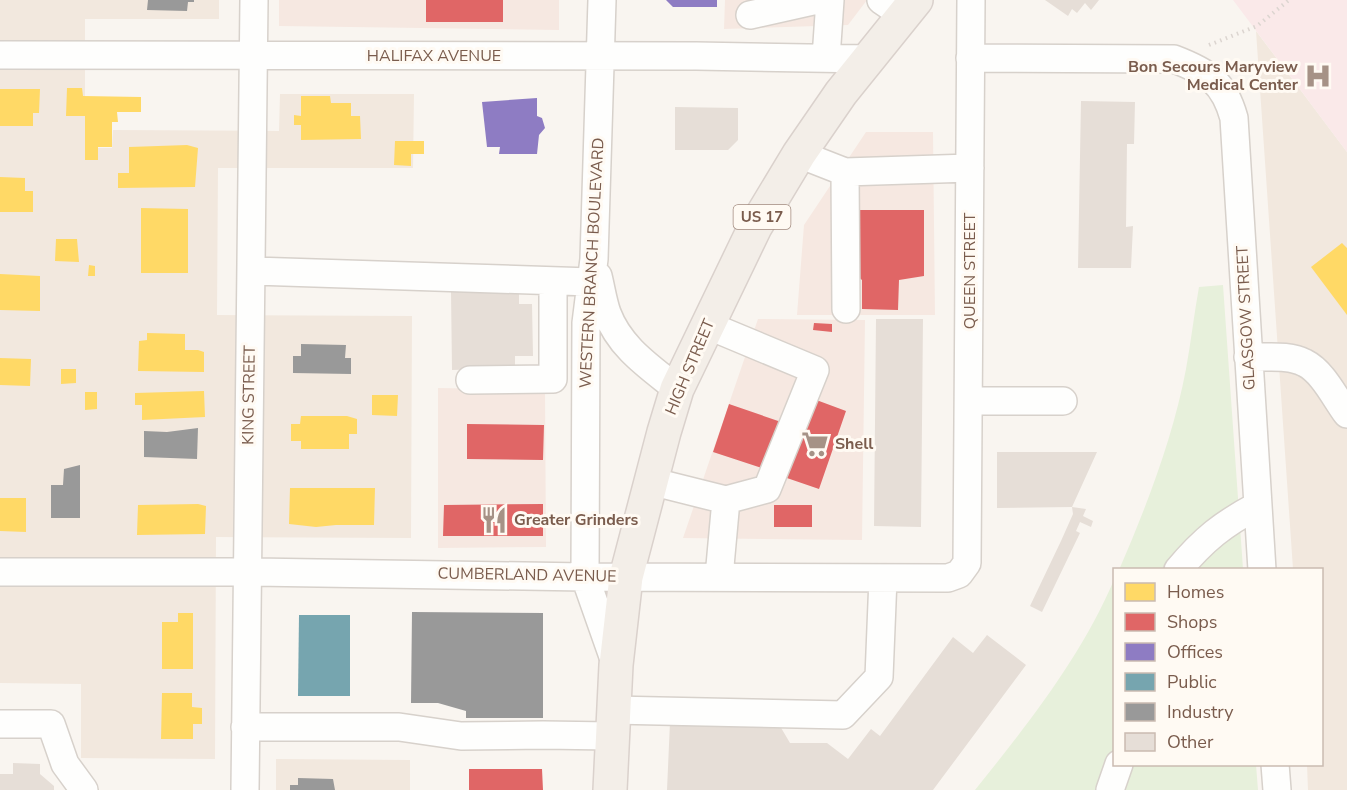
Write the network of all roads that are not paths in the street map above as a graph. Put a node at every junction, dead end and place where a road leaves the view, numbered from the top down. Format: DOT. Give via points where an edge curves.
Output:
graph roads {
  1 [pos="254,0"];
  2 [pos="602,0"];
  3 [pos="818,0"];
  4 [pos="830,0"];
  5 [pos="971,0"];
  6 [pos="900,5"];
  7 [pos="750,8"];
  8 [pos="0,55"];
  9 [pos="254,56"];
  10 [pos="602,56"];
  11 [pos="750,57"];
  12 [pos="826,58"];
  13 [pos="970,58"];
  14 [pos="869,59"];
  15 [pos="799,154"];
  16 [pos="970,168"];
  17 [pos="845,172"];
  18 [pos="251,271"];
  19 [pos="593,271"];
  20 [pos="553,281"];
  21 [pos="846,309"];
  22 [pos="707,325"];
  23 [pos="1248,357"];
  24 [pos="553,379"];
  25 [pos="586,379"];
  26 [pos="470,380"];
  27 [pos="677,388"];
  28 [pos="969,401"];
  29 [pos="1063,401"];
  30 [pos="1347,414"];
  31 [pos="650,481"];
  32 [pos="968,483"];
  33 [pos="726,500"];
  34 [pos="1257,506"];
  35 [pos="1180,568"];
  36 [pos="1262,568"];
  37 [pos="0,572"];
  38 [pos="247,572"];
  39 [pos="585,577"];
  40 [pos="626,577"];
  41 [pos="719,577"];
  42 [pos="883,578"];
  43 [pos="616,665"];
  44 [pos="612,723"];
  45 [pos="0,724"];
  46 [pos="245,727"];
  47 [pos="1119,766"];
  48 [pos="1275,766"];
  49 [pos="84,790"];
  50 [pos="244,790"];
  51 [pos="610,790"];
  52 [pos="1110,790"];
  53 [pos="1277,790"];
  1 -- 9 [label="street, KING STREET"];
  2 -- 10 [label="street, WESTERN BRANCH BOULEVARD"];
  3 -- 7 [label="street"];
  4 -- 12 [label="street"];
  5 -- 13 [label="street, QUEEN STREET"];
  6 -- 14 [label="main road, HIGH STREET / US 17"];
  7 -- 11 [label="street"];
  8 -- 9 [label="street, HALIFAX AVENUE"];
  9 -- 10 [label="street, HALIFAX AVENUE"];
  9 -- 18 [label="street, KING STREET"];
  10 -- 11 [label="street, HALIFAX AVENUE"];
  10 -- 19 [label="street, WESTERN BRANCH BOULEVARD"];
  11 -- 12 [label="street, HALIFAX AVENUE"];
  12 -- 14 [label="street, HALIFAX AVENUE"];
  13 -- 16 [label="street, QUEEN STREET"];
  13 -- 23 [label="street, GLASGOW STREET" via="1174,60 1196,67 1214,80 1228,98 1234,118"];
  14 -- 15 [label="main road, HIGH STREET / US 17"];
  15 -- 17 [label="street"];
  15 -- 22 [label="main road, HIGH STREET / US 17" via="755,227"];
  16 -- 17 [label="street"];
  16 -- 28 [label="street, QUEEN STREET"];
  17 -- 21 [label="street"];
  18 -- 20 [label="street"];
  18 -- 38 [label="street, KING STREET"];
  19 -- 20 [label="street"];
  19 -- 25 [label="street, WESTERN BRANCH BOULEVARD" via="586,323"];
  19 -- 27 [label="street" via="617,334 634,355"];
  20 -- 24 [label="street"];
  22 -- 27 [label="main road, HIGH STREET / US 17"];
  22 -- 33 [label="street" via="815,370 767,489"];
  23 -- 30 [label="street" via="1303,362 1319,376"];
  23 -- 34 [label="street, GLASGOW STREET"];
  24 -- 25 [label="street"];
  24 -- 26 [label="street"];
  25 -- 39 [label="street, WESTERN BRANCH BOULEVARD"];
  27 -- 31 [label="main road, HIGH STREET / US 17"];
  28 -- 29 [label="street"];
  28 -- 32 [label="street, QUEEN STREET"];
  31 -- 33 [label="street"];
  31 -- 40 [label="main road, HIGH STREET / US 17"];
  32 -- 42 [label="street, CUMBERLAND AVENUE" via="967,563 959,574 948,578"];
  33 -- 41 [label="street"];
  34 -- 35 [label="street" via="1226,522 1198,545"];
  34 -- 36 [label="street, GLASGOW STREET"];
  37 -- 38 [label="street, CUMBERLAND AVENUE"];
  38 -- 39 [label="street, CUMBERLAND AVENUE"];
  38 -- 46 [label="street, KING STREET"];
  39 -- 40 [label="street, CUMBERLAND AVENUE"];
  39 -- 43 [label="street, WESTERN BRANCH BOULEVARD"];
  40 -- 41 [label="street, CUMBERLAND AVENUE"];
  40 -- 43 [label="main road, HIGH STREET / US 17"];
  41 -- 42 [label="street, CUMBERLAND AVENUE"];
  42 -- 44 [label="street" via="879,677 843,716"];
  43 -- 44 [label="main road, HIGH STREET / US 17"];
  44 -- 46 [label="street" via="543,735 462,736 399,727"];
  44 -- 51 [label="main road, HIGH STREET / US 17"];
  45 -- 49 [label="street" via="51,724 65,764"];
  46 -- 50 [label="street, KING STREET"];
  47 -- 52 [label="street"];
  48 -- 53 [label="street"];
}
